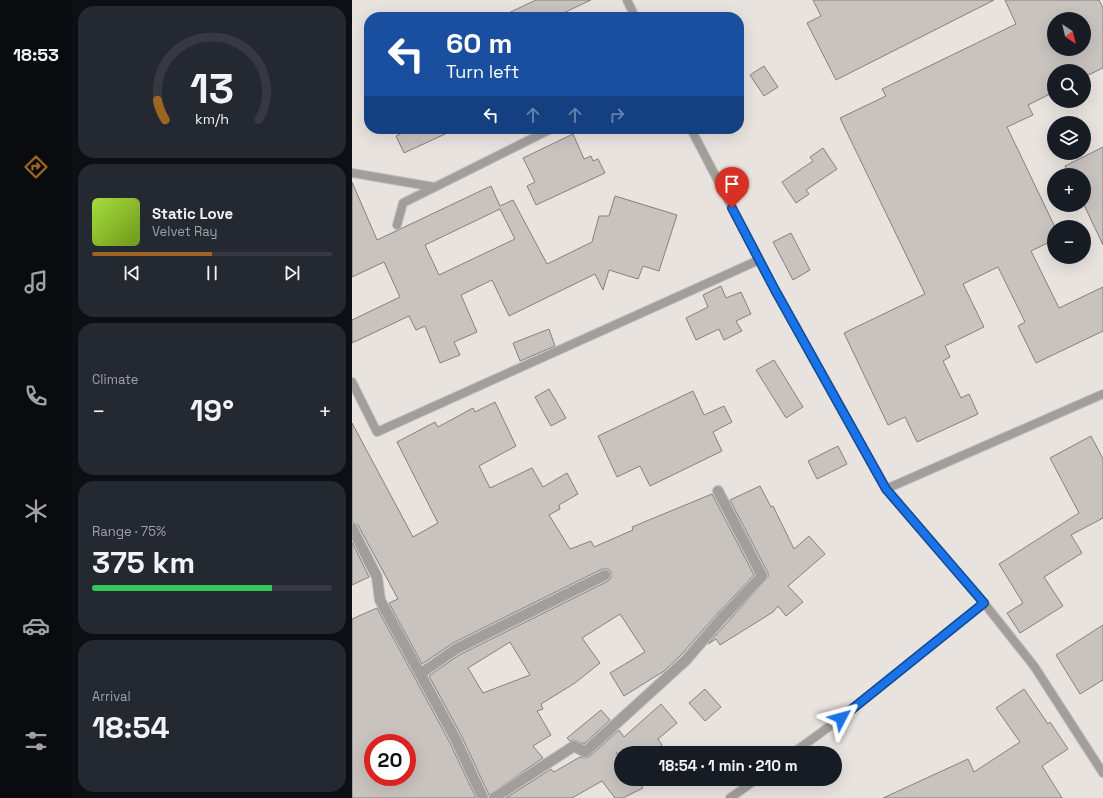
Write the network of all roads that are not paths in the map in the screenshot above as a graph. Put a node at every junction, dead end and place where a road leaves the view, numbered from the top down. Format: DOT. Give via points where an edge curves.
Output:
graph roads {
  1 [pos="627,0"];
  2 [pos="633,12"];
  3 [pos="541,134"];
  4 [pos="694,134"];
  5 [pos="352,173"];
  6 [pos="434,187"];
  7 [pos="397,226"];
  8 [pos="759,260"];
  9 [pos="352,382"];
  10 [pos="1103,394"];
  11 [pos="886,489"];
  12 [pos="718,491"];
  13 [pos="352,528"];
  14 [pos="605,575"];
  15 [pos="984,603"];
  16 [pos="420,674"];
  17 [pos="802,746"];
  18 [pos="1103,773"];
  19 [pos="746,786"];
  20 [pos="483,798"];
  21 [pos="494,798"];
  22 [pos="730,798"];
  1 -- 2 [label="lane"];
  3 -- 6 [label="lane"];
  4 -- 8 [label="lane"];
  5 -- 6 [label="lane"];
  6 -- 7 [label="lane" via="403,203"];
  8 -- 9 [label="lane" via="377,432"];
  8 -- 11 [label="lane"];
  10 -- 11 [label="lane"];
  11 -- 15 [label="lane"];
  12 -- 21 [label="street" via="762,576 686,660 585,752 574,746"];
  13 -- 16 [label="street" via="377,577 380,600"];
  14 -- 16 [label="street" via="456,649"];
  15 -- 17 [label="lane" via="841,718"];
  15 -- 18 [label="lane" via="1034,666"];
  16 -- 20 [label="street" via="455,738"];
  19 -- 22 [label="lane"];
}
